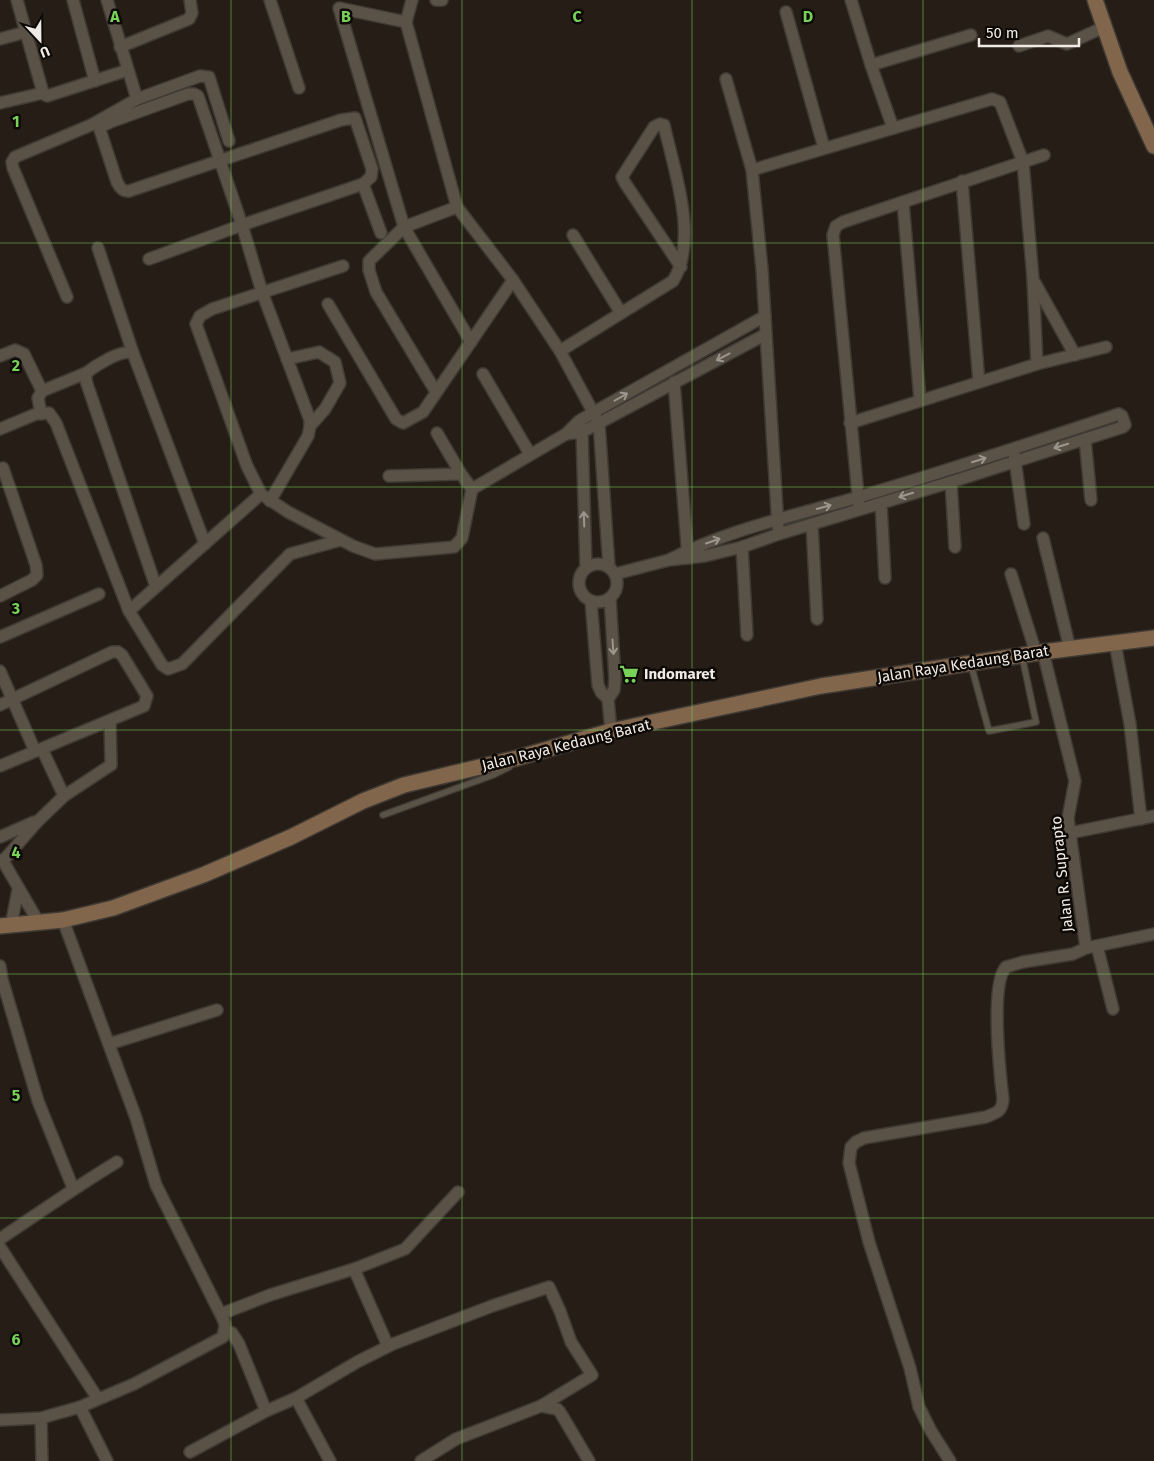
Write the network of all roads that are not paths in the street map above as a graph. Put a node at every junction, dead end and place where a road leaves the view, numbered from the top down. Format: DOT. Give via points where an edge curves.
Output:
graph roads {
  1 [pos="17,0"];
  2 [pos="73,0"];
  3 [pos="107,0"];
  4 [pos="190,0"];
  5 [pos="270,0"];
  6 [pos="412,0"];
  7 [pos="436,0"];
  8 [pos="442,0"];
  9 [pos="1094,0"];
  10 [pos="854,1"];
  11 [pos="786,12"];
  12 [pos="406,22"];
  13 [pos="1104,26"];
  14 [pos="26,32"];
  15 [pos="971,35"];
  16 [pos="0,39"];
  17 [pos="1019,46"];
  18 [pos="120,47"];
  19 [pos="871,65"];
  20 [pos="128,70"];
  21 [pos="726,79"];
  22 [pos="95,81"];
  23 [pos="299,88"];
  24 [pos="44,93"];
  25 [pos="137,99"];
  26 [pos="0,104"];
  27 [pos="893,128"];
  28 [pos="229,141"];
  29 [pos="1154,146"];
  30 [pos="824,148"];
  31 [pos="1044,155"];
  32 [pos="220,160"];
  33 [pos="1023,162"];
  34 [pos="752,170"];
  35 [pos="962,181"];
  36 [pos="363,184"];
  37 [pos="903,202"];
  38 [pos="457,207"];
  39 [pos="242,225"];
  40 [pos="404,227"];
  41 [pos="381,233"];
  42 [pos="573,235"];
  43 [pos="98,248"];
  44 [pos="149,260"];
  45 [pos="343,266"];
  46 [pos="681,267"];
  47 [pos="1033,279"];
  48 [pos="513,280"];
  49 [pos="262,292"];
  50 [pos="67,297"];
  51 [pos="328,304"];
  52 [pos="621,313"];
  53 [pos="765,316"];
  54 [pos="766,334"];
  55 [pos="470,342"];
  56 [pos="1106,347"];
  57 [pos="560,351"];
  58 [pos="133,354"];
  59 [pos="1075,355"];
  60 [pos="0,356"];
  61 [pos="287,359"];
  62 [pos="1038,364"];
  63 [pos="86,373"];
  64 [pos="483,374"];
  65 [pos="674,382"];
  66 [pos="979,382"];
  67 [pos="42,391"];
  68 [pos="436,392"];
  69 [pos="920,400"];
  70 [pos="594,412"];
  71 [pos="41,414"];
  72 [pos="600,423"];
  73 [pos="850,423"];
  74 [pos="310,426"];
  75 [pos="580,426"];
  76 [pos="0,429"];
  77 [pos="437,433"];
  78 [pos="1085,438"];
  79 [pos="530,454"];
  80 [pos="602,454"];
  81 [pos="1014,455"];
  82 [pos="582,457"];
  83 [pos="1,465"];
  84 [pos="460,474"];
  85 [pos="389,476"];
  86 [pos="951,482"];
  87 [pos="472,489"];
  88 [pos="266,497"];
  89 [pos="1091,500"];
  90 [pos="859,503"];
  91 [pos="880,503"];
  92 [pos="777,521"];
  93 [pos="1024,524"];
  94 [pos="812,525"];
  95 [pos="779,534"];
  96 [pos="1042,538"];
  97 [pos="341,540"];
  98 [pos="205,544"];
  99 [pos="742,546"];
  100 [pos="955,546"];
  101 [pos="687,555"];
  102 [pos="586,568"];
  103 [pos="612,570"];
  104 [pos="1011,574"];
  105 [pos="885,578"];
  106 [pos="156,587"];
  107 [pos="99,594"];
  108 [pos="0,596"];
  109 [pos="610,598"];
  110 [pos="591,601"];
  111 [pos="129,611"];
  112 [pos="818,619"];
  113 [pos="747,635"];
  114 [pos="0,637"];
  115 [pos="1154,638"];
  116 [pos="1115,643"];
  117 [pos="1070,648"];
  118 [pos="1034,654"];
  119 [pos="971,663"];
  120 [pos="0,671"];
  121 [pos="608,699"];
  122 [pos="12,701"];
  123 [pos="0,705"];
  124 [pos="110,721"];
  125 [pos="611,731"];
  126 [pos="39,750"];
  127 [pos="517,758"];
  128 [pos="0,766"];
  129 [pos="64,796"];
  130 [pos="383,814"];
  131 [pos="1154,816"];
  132 [pos="1141,819"];
  133 [pos="38,821"];
  134 [pos="1070,833"];
  135 [pos="0,837"];
  136 [pos="1,860"];
  137 [pos="18,890"];
  138 [pos="62,920"];
  139 [pos="39,923"];
  140 [pos="6,926"];
  141 [pos="1154,934"];
  142 [pos="1091,947"];
  143 [pos="0,966"];
  144 [pos="1113,1009"];
  145 [pos="217,1010"];
  146 [pos="108,1044"];
  147 [pos="117,1162"];
  148 [pos="73,1188"];
  149 [pos="458,1192"];
  150 [pos="0,1247"];
  151 [pos="354,1269"];
  152 [pos="221,1314"];
  153 [pos="225,1330"];
  154 [pos="388,1346"];
  155 [pos="296,1398"];
  156 [pos="98,1399"];
  157 [pos="541,1406"];
  158 [pos="80,1407"];
  159 [pos="266,1411"];
  160 [pos="41,1418"];
  161 [pos="0,1420"];
  162 [pos="190,1452"];
  163 [pos="42,1461"];
  164 [pos="107,1461"];
  165 [pos="330,1461"];
  166 [pos="421,1461"];
  167 [pos="590,1461"];
  168 [pos="950,1461"];
  1 -- 14 [label="street"];
  2 -- 22 [label="street"];
  3 -- 18 [label="street"];
  4 -- 18 [label="street" via="192,13 189,18"];
  5 -- 23 [label="street"];
  6 -- 12 [label="street"];
  7 -- 8 [label="street"];
  9 -- 13 [label="street"];
  10 -- 19 [label="street"];
  11 -- 30 [label="street"];
  12 -- 38 [label="street"];
  12 -- 40 [label="street" via="339,8"];
  13 -- 17 [label="street" via="1067,44 1048,36"];
  13 -- 29 [label="street" via="1120,72"];
  14 -- 16 [label="street"];
  14 -- 24 [label="street"];
  15 -- 19 [label="street"];
  18 -- 20 [label="street"];
  19 -- 27 [label="street"];
  20 -- 22 [label="street"];
  20 -- 25 [label="street"];
  21 -- 34 [label="street"];
  22 -- 24 [label="street" via="47,96"];
  24 -- 26 [label="street"];
  25 -- 28 [label="street" via="200,76 209,77"];
  25 -- 50 [label="street" via="91,125 15,157 12,162"];
  27 -- 30 [label="street"];
  27 -- 33 [label="street" via="996,100 1000,102"];
  30 -- 34 [label="street"];
  31 -- 33 [label="street"];
  32 -- 32 [label="street" via="198,96 194,94 113,121 100,130 117,182 126,191"];
  32 -- 36 [label="street" via="355,118 372,169 371,177"];
  32 -- 39 [label="street"];
  33 -- 35 [label="street"];
  33 -- 47 [label="street"];
  34 -- 53 [label="street"];
  35 -- 37 [label="street"];
  35 -- 66 [label="street"];
  36 -- 39 [label="street"];
  36 -- 41 [label="street"];
  37 -- 69 [label="street"];
  37 -- 73 [label="street" via="843,222 836,226 833,235"];
  38 -- 40 [label="street"];
  38 -- 48 [label="street"];
  39 -- 44 [label="street"];
  39 -- 49 [label="street"];
  40 -- 55 [label="street"];
  40 -- 68 [label="street" via="369,261 369,270 376,292"];
  42 -- 52 [label="street"];
  43 -- 58 [label="street"];
  45 -- 49 [label="street"];
  46 -- 46 [label="street" via="622,176 654,127 660,124 664,125 684,215"];
  46 -- 52 [label="street" via="673,281"];
  47 -- 59 [label="street"];
  47 -- 62 [label="street"];
  48 -- 55 [label="street"];
  48 -- 57 [label="street"];
  49 -- 61 [label="street"];
  49 -- 88 [label="street" via="212,309 200,316 196,324 247,466"];
  51 -- 68 [label="street" via="396,419 403,423 423,412"];
  52 -- 57 [label="street"];
  53 -- 54 [label="street"];
  70 -- 53 [label="street, one-way"];
  54 -- 65 [label="street, one-way"];
  54 -- 92 [label="street"];
  55 -- 68 [label="street"];
  56 -- 59 [label="street"];
  57 -- 70 [label="street"];
  58 -- 63 [label="street" via="120,354"];
  58 -- 98 [label="street"];
  59 -- 62 [label="street"];
  60 -- 67 [label="street" via="15,350 24,354"];
  61 -- 74 [label="street"];
  61 -- 74 [label="street" via="319,352 335,362 340,383 325,409"];
  62 -- 66 [label="street"];
  63 -- 67 [label="street"];
  63 -- 106 [label="street"];
  64 -- 79 [label="street"];
  65 -- 72 [label="street"];
  65 -- 101 [label="street"];
  66 -- 69 [label="street"];
  67 -- 71 [label="street" via="38,398"];
  69 -- 73 [label="street"];
  70 -- 72 [label="street"];
  70 -- 75 [label="street"];
  71 -- 76 [label="street"];
  71 -- 111 [label="street" via="49,413 56,423"];
  72 -- 75 [label="street"];
  72 -- 80 [label="street"];
  73 -- 90 [label="street"];
  74 -- 88 [label="street" via="308,436"];
  75 -- 79 [label="street"];
  75 -- 82 [label="street"];
  77 -- 84 [label="street"];
  78 -- 81 [label="street, one-way"];
  78 -- 81 [label="street" via="1124,426 1122,415"];
  78 -- 89 [label="street"];
  79 -- 87 [label="street"];
  80 -- 82 [label="street"];
  80 -- 103 [label="street"];
  81 -- 86 [label="street"];
  90 -- 81 [label="street, one-way"];
  81 -- 93 [label="street"];
  102 -- 82 [label="street, one-way"];
  83 -- 108 [label="street" via="37,575"];
  84 -- 85 [label="street"];
  84 -- 87 [label="street"];
  86 -- 91 [label="street, one-way"];
  86 -- 100 [label="street"];
  87 -- 97 [label="street" via="462,538 454,547 375,554"];
  88 -- 97 [label="street"];
  88 -- 98 [label="street"];
  90 -- 91 [label="street"];
  92 -- 90 [label="street, one-way"];
  90 -- 94 [label="street"];
  91 -- 105 [label="street"];
  92 -- 95 [label="street"];
  101 -- 92 [label="street, one-way"];
  94 -- 95 [label="street"];
  94 -- 112 [label="street"];
  95 -- 99 [label="street"];
  96 -- 117 [label="street"];
  97 -- 111 [label="street" via="290,554 182,664 168,669 162,665"];
  98 -- 106 [label="street"];
  99 -- 101 [label="street"];
  99 -- 113 [label="street"];
  101 -- 103 [label="street"];
  102 -- 103 [label="street" via="601,564"];
  102 -- 110 [label="street" via="581,573 579,586"];
  103 -- 109 [label="street" via="617,587"];
  104 -- 118 [label="street, Jalan R. Suprapto"];
  106 -- 111 [label="street"];
  107 -- 114 [label="street"];
  109 -- 110 [label="street"];
  109 -- 121 [label="street, one-way" via="615,679 614,690"];
  110 -- 121 [label="street" via="598,685"];
  115 -- 116 [label="street, Jalan Raya Kedaung Barat"];
  116 -- 117 [label="street, Jalan Raya Kedaung Barat"];
  116 -- 132 [label="street" via="1130,724"];
  117 -- 118 [label="street, Jalan Raya Kedaung Barat"];
  118 -- 119 [label="street, Jalan Raya Kedaung Barat"];
  118 -- 119 [label="lane" via="1036,722 989,731"];
  118 -- 134 [label="street, Jalan R. Suprapto" via="1075,781 1068,818"];
  119 -- 125 [label="street, Jalan Raya Kedaung Barat" via="821,686"];
  120 -- 122 [label="street"];
  121 -- 125 [label="street"];
  122 -- 123 [label="street"];
  122 -- 124 [label="street" via="112,652 118,652 147,696 147,701 144,706"];
  122 -- 126 [label="street"];
  124 -- 126 [label="street"];
  124 -- 129 [label="street" via="111,765"];
  125 -- 127 [label="street, Jalan Raya Kedaung Barat"];
  126 -- 128 [label="street"];
  126 -- 129 [label="street"];
  127 -- 130 [label="lane" via="493,776"];
  127 -- 138 [label="street, Jalan Raya Kedaung Barat" via="404,785 204,875 112,908"];
  129 -- 133 [label="street"];
  131 -- 132 [label="street"];
  132 -- 134 [label="street"];
  133 -- 135 [label="street"];
  133 -- 136 [label="street"];
  134 -- 142 [label="street, Jalan R. Suprapto"];
  136 -- 137 [label="street"];
  137 -- 139 [label="street"];
  137 -- 140 [label="street"];
  138 -- 139 [label="street, Jalan Raya Kedaung Barat"];
  138 -- 146 [label="street"];
  139 -- 140 [label="street, Jalan Raya Kedaung Barat"];
  141 -- 142 [label="street"];
  142 -- 144 [label="street, Jalan R. Suprapto"];
  142 -- 168 [label="street" via="1073,954 1004,968 998,1001 1003,1099 998,1112 986,1117 864,1138 851,1147 848,1163 919,1407"];
  143 -- 148 [label="street" via="38,1101"];
  145 -- 146 [label="street"];
  146 -- 152 [label="street" via="136,1118 156,1185"];
  147 -- 148 [label="street"];
  148 -- 150 [label="street"];
  149 -- 151 [label="street" via="405,1249"];
  150 -- 156 [label="street"];
  151 -- 152 [label="street"];
  151 -- 154 [label="street"];
  152 -- 153 [label="street"];
  153 -- 156 [label="street" via="223,1337 134,1384"];
  153 -- 159 [label="street" via="232,1333 238,1344"];
  154 -- 155 [label="street"];
  154 -- 157 [label="street" via="549,1287 571,1342 592,1375"];
  155 -- 159 [label="street"];
  155 -- 165 [label="street"];
  156 -- 158 [label="street"];
  157 -- 166 [label="street" via="456,1439"];
  157 -- 167 [label="street" via="560,1412"];
  158 -- 160 [label="street"];
  158 -- 164 [label="street"];
  159 -- 162 [label="street"];
  160 -- 161 [label="street"];
  160 -- 163 [label="street"];
}
